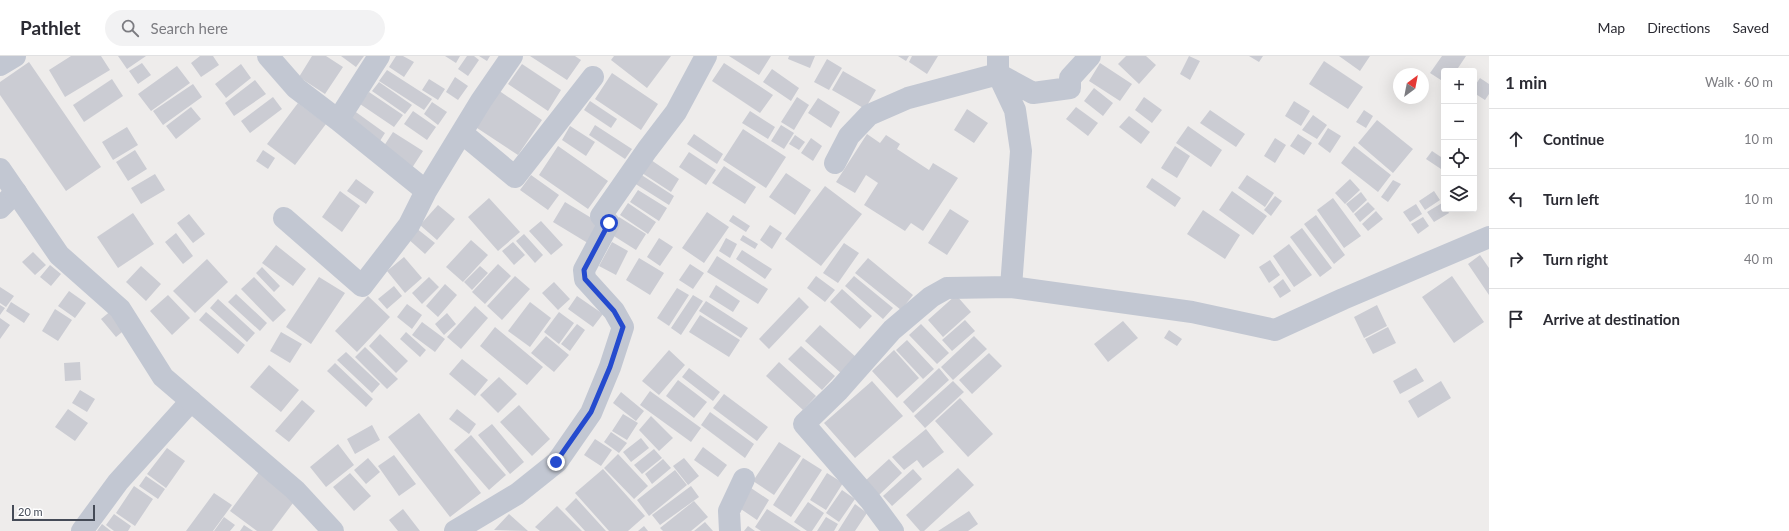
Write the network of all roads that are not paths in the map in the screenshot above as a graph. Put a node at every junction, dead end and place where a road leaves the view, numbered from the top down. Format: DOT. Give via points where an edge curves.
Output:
graph roads {
  1 [pos="14,56"];
  2 [pos="379,56"];
  3 [pos="512,56"];
  4 [pos="706,56"];
  5 [pos="1090,56"];
  6 [pos="273,58"];
  7 [pos="0,65"];
  8 [pos="998,65"];
  9 [pos="593,77"];
  10 [pos="338,120"];
  11 [pos="462,133"];
  12 [pos="835,163"];
  13 [pos="0,169"];
  14 [pos="426,191"];
  15 [pos="16,192"];
  16 [pos="0,208"];
  17 [pos="284,218"];
  18 [pos="1489,237"];
  19 [pos="1011,287"];
  20 [pos="191,401"];
  21 [pos="744,479"];
  22 [pos="82,531"];
  23 [pos="333,531"];
  24 [pos="455,531"];
  25 [pos="730,531"];
  26 [pos="893,531"];
  1 -- 7 [label="street"];
  2 -- 10 [label="street"];
  3 -- 11 [label="street"];
  4 -- 24 [label="street" via="676,112 601,216 609,223 584,270 585,279 614,311 623,327 591,412 556,462 517,494"];
  5 -- 8 [label="street" via="1070,78 1070,88 1033,93"];
  6 -- 10 [label="street" via="296,88"];
  8 -- 12 [label="street" via="869,115 849,136"];
  8 -- 19 [label="street" via="1015,110 1021,151"];
  9 -- 11 [label="street" via="515,177"];
  10 -- 14 [label="street"];
  11 -- 14 [label="street"];
  13 -- 15 [label="street"];
  14 -- 17 [label="street" via="409,225 362,286"];
  15 -- 16 [label="street"];
  15 -- 20 [label="street" via="59,255 120,309 163,377"];
  18 -- 19 [label="street" via="1275,330 1192,312"];
  19 -- 26 [label="street" via="947,288 931,297 892,330 839,390 804,424 870,500"];
  20 -- 22 [label="street" via="118,482"];
  20 -- 23 [label="street" via="295,490"];
  21 -- 25 [label="street" via="729,511"];
}
